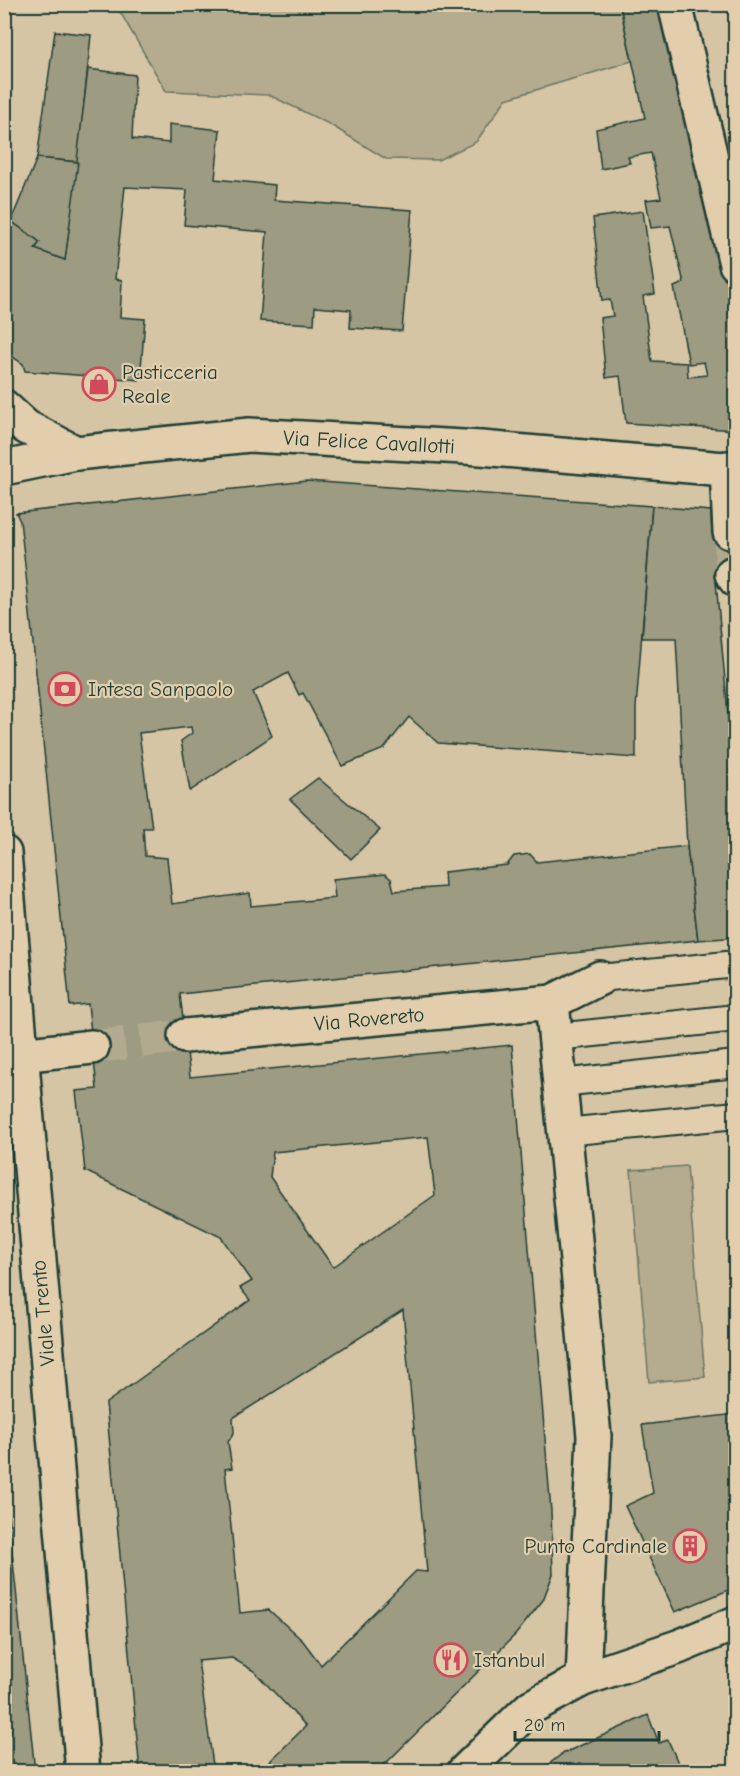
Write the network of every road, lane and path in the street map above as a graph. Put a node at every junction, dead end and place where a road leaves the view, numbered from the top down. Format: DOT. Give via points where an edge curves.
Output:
graph roads {
  1 [pos="675,4"];
  2 [pos="735,264"];
  3 [pos="4,407"];
  4 [pos="75,453"];
  5 [pos="4,468"];
  6 [pos="731,469"];
  7 [pos="730,532"];
  8 [pos="4,853"];
  9 [pos="735,964"];
  10 [pos="600,978"];
  11 [pos="552,1002"];
  12 [pos="735,1018"];
  13 [pos="186,1036"];
  14 [pos="556,1037"];
  15 [pos="92,1047"];
  16 [pos="20,1055"];
  17 [pos="735,1064"];
  18 [pos="561,1083"];
  19 [pos="735,1115"];
  20 [pos="565,1132"];
  21 [pos="735,1623"];
  22 [pos="584,1679"];
  23 [pos="83,1772"];
  24 [pos="464,1772"];
  1 -- 2 [label="street"];
  3 -- 4 [label="street" via="26,427"];
  4 -- 5 [label="street, Via Felice Cavallotti"];
  4 -- 6 [label="street, Via Felice Cavallotti" via="249,435 481,448"];
  6 -- 7 [label="street"];
  8 -- 16 [label="street, Viale Trento"];
  9 -- 10 [label="lane"];
  10 -- 11 [label="street"];
  11 -- 13 [label="street, Via Rovereto"];
  11 -- 14 [label="street"];
  12 -- 14 [label="lane"];
  14 -- 18 [label="street"];
  15 -- 16 [label="street"];
  16 -- 23 [label="street, Viale Trento"];
  17 -- 18 [label="lane"];
  18 -- 20 [label="street"];
  19 -- 20 [label="lane"];
  20 -- 22 [label="street" via="594,1436"];
  21 -- 22 [label="street"];
  22 -- 24 [label="street" via="531,1707"];
}
